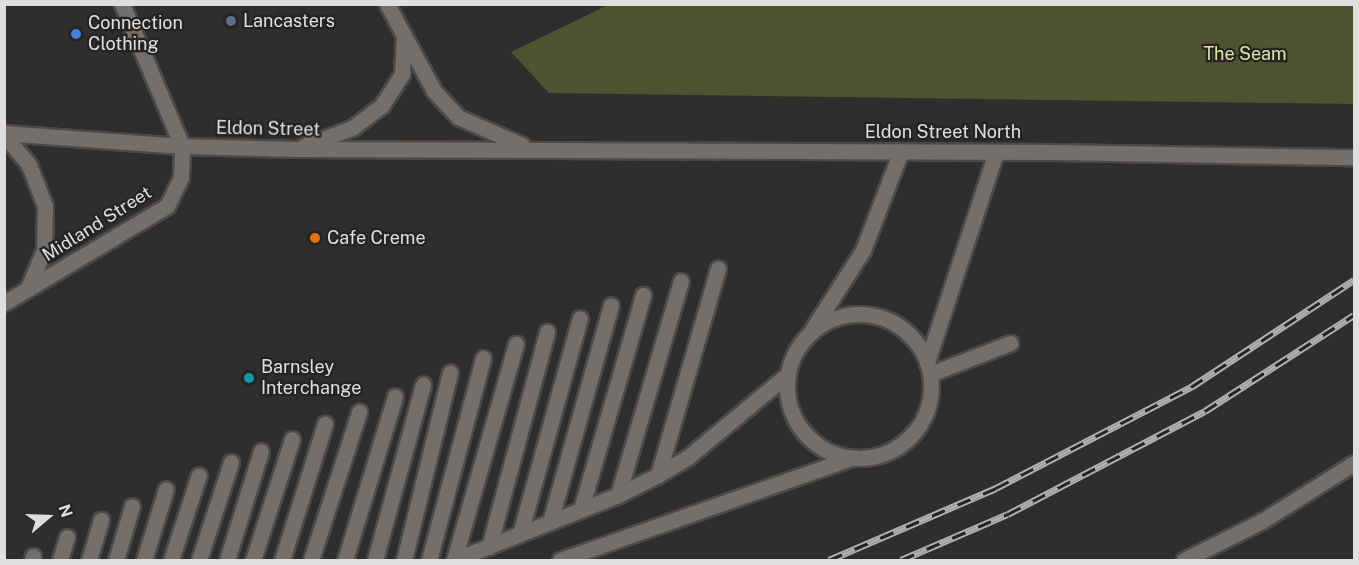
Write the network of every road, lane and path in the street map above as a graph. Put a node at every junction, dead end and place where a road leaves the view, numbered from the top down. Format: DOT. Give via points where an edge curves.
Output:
graph roads {
  1 [pos="122,4"];
  2 [pos="387,4"];
  3 [pos="404,37"];
  4 [pos="4,134"];
  5 [pos="182,146"];
  6 [pos="531,148"];
  7 [pos="296,149"];
  8 [pos="902,151"];
  9 [pos="996,152"];
  10 [pos="1354,157"];
  11 [pos="718,269"];
  12 [pos="681,281"];
  13 [pos="27,290"];
  14 [pos="643,295"];
  15 [pos="4,303"];
  16 [pos="611,305"];
  17 [pos="580,318"];
  18 [pos="547,332"];
  19 [pos="810,333"];
  20 [pos="1010,343"];
  21 [pos="516,344"];
  22 [pos="483,358"];
  23 [pos="929,368"];
  24 [pos="450,373"];
  25 [pos="788,374"];
  26 [pos="423,384"];
  27 [pos="395,396"];
  28 [pos="359,412"];
  29 [pos="325,424"];
  30 [pos="292,439"];
  31 [pos="261,451"];
  32 [pos="852,458"];
  33 [pos="231,462"];
  34 [pos="1354,463"];
  35 [pos="199,475"];
  36 [pos="658,475"];
  37 [pos="166,489"];
  38 [pos="618,495"];
  39 [pos="132,506"];
  40 [pos="581,509"];
  41 [pos="101,520"];
  42 [pos="550,522"];
  43 [pos="520,534"];
  44 [pos="67,537"];
  45 [pos="489,547"];
  46 [pos="60,561"];
  47 [pos="88,561"];
  48 [pos="116,561"];
  49 [pos="144,561"];
  50 [pos="171,561"];
  51 [pos="199,561"];
  52 [pos="227,561"];
  53 [pos="253,561"];
  54 [pos="282,561"];
  55 [pos="311,561"];
  56 [pos="345,561"];
  57 [pos="375,561"];
  58 [pos="404,561"];
  59 [pos="429,561"];
  60 [pos="454,561"];
  61 [pos="560,561"];
  62 [pos="1184,561"];
  1 -- 5 [label="street"];
  2 -- 3 [label="street"];
  3 -- 6 [label="street" via="434,91 458,117"];
  3 -- 7 [label="street" via="402,74 382,105 352,128"];
  4 -- 5 [label="street, Eldon Street"];
  4 -- 13 [label="street, Midland Street" via="29,165 45,206 44,250"];
  5 -- 7 [label="street, Eldon Street"];
  5 -- 13 [label="street, Midland Street" via="181,177 167,206"];
  6 -- 7 [label="street, Eldon Street"];
  6 -- 8 [label="street, Eldon Street North"];
  8 -- 9 [label="street, Eldon Street North"];
  8 -- 19 [label="street" via="863,250"];
  9 -- 10 [label="street, Eldon Street North"];
  9 -- 23 [label="street"];
  11 -- 36 [label="street"];
  12 -- 38 [label="street"];
  13 -- 15 [label="street, Midland Street"];
  14 -- 40 [label="street"];
  16 -- 42 [label="street"];
  17 -- 43 [label="street"];
  18 -- 45 [label="street"];
  19 -- 23 [label="street" via="830,320 852,314 876,316 897,325 915,341"];
  19 -- 25 [label="street" via="795,352"];
  20 -- 23 [label="street"];
  21 -- 60 [label="street"];
  22 -- 59 [label="street"];
  23 -- 32 [label="street" via="930,396 924,417 912,435 895,449 874,457"];
  24 -- 58 [label="street"];
  25 -- 32 [label="street" via="788,398 795,420 810,439 830,452"];
  25 -- 36 [label="street" via="688,457"];
  26 -- 57 [label="street"];
  27 -- 56 [label="street"];
  28 -- 55 [label="street"];
  29 -- 54 [label="street"];
  30 -- 53 [label="street"];
  31 -- 52 [label="street"];
  32 -- 61 [label="street"];
  33 -- 51 [label="street"];
  34 -- 62 [label="street" via="1262,521"];
  35 -- 50 [label="street"];
  36 -- 38 [label="street"];
  37 -- 49 [label="street"];
  38 -- 40 [label="street"];
  39 -- 48 [label="street"];
  40 -- 42 [label="street"];
  41 -- 47 [label="street"];
  42 -- 43 [label="street"];
  43 -- 45 [label="street"];
  44 -- 46 [label="street"];
  45 -- 60 [label="street"];
}
